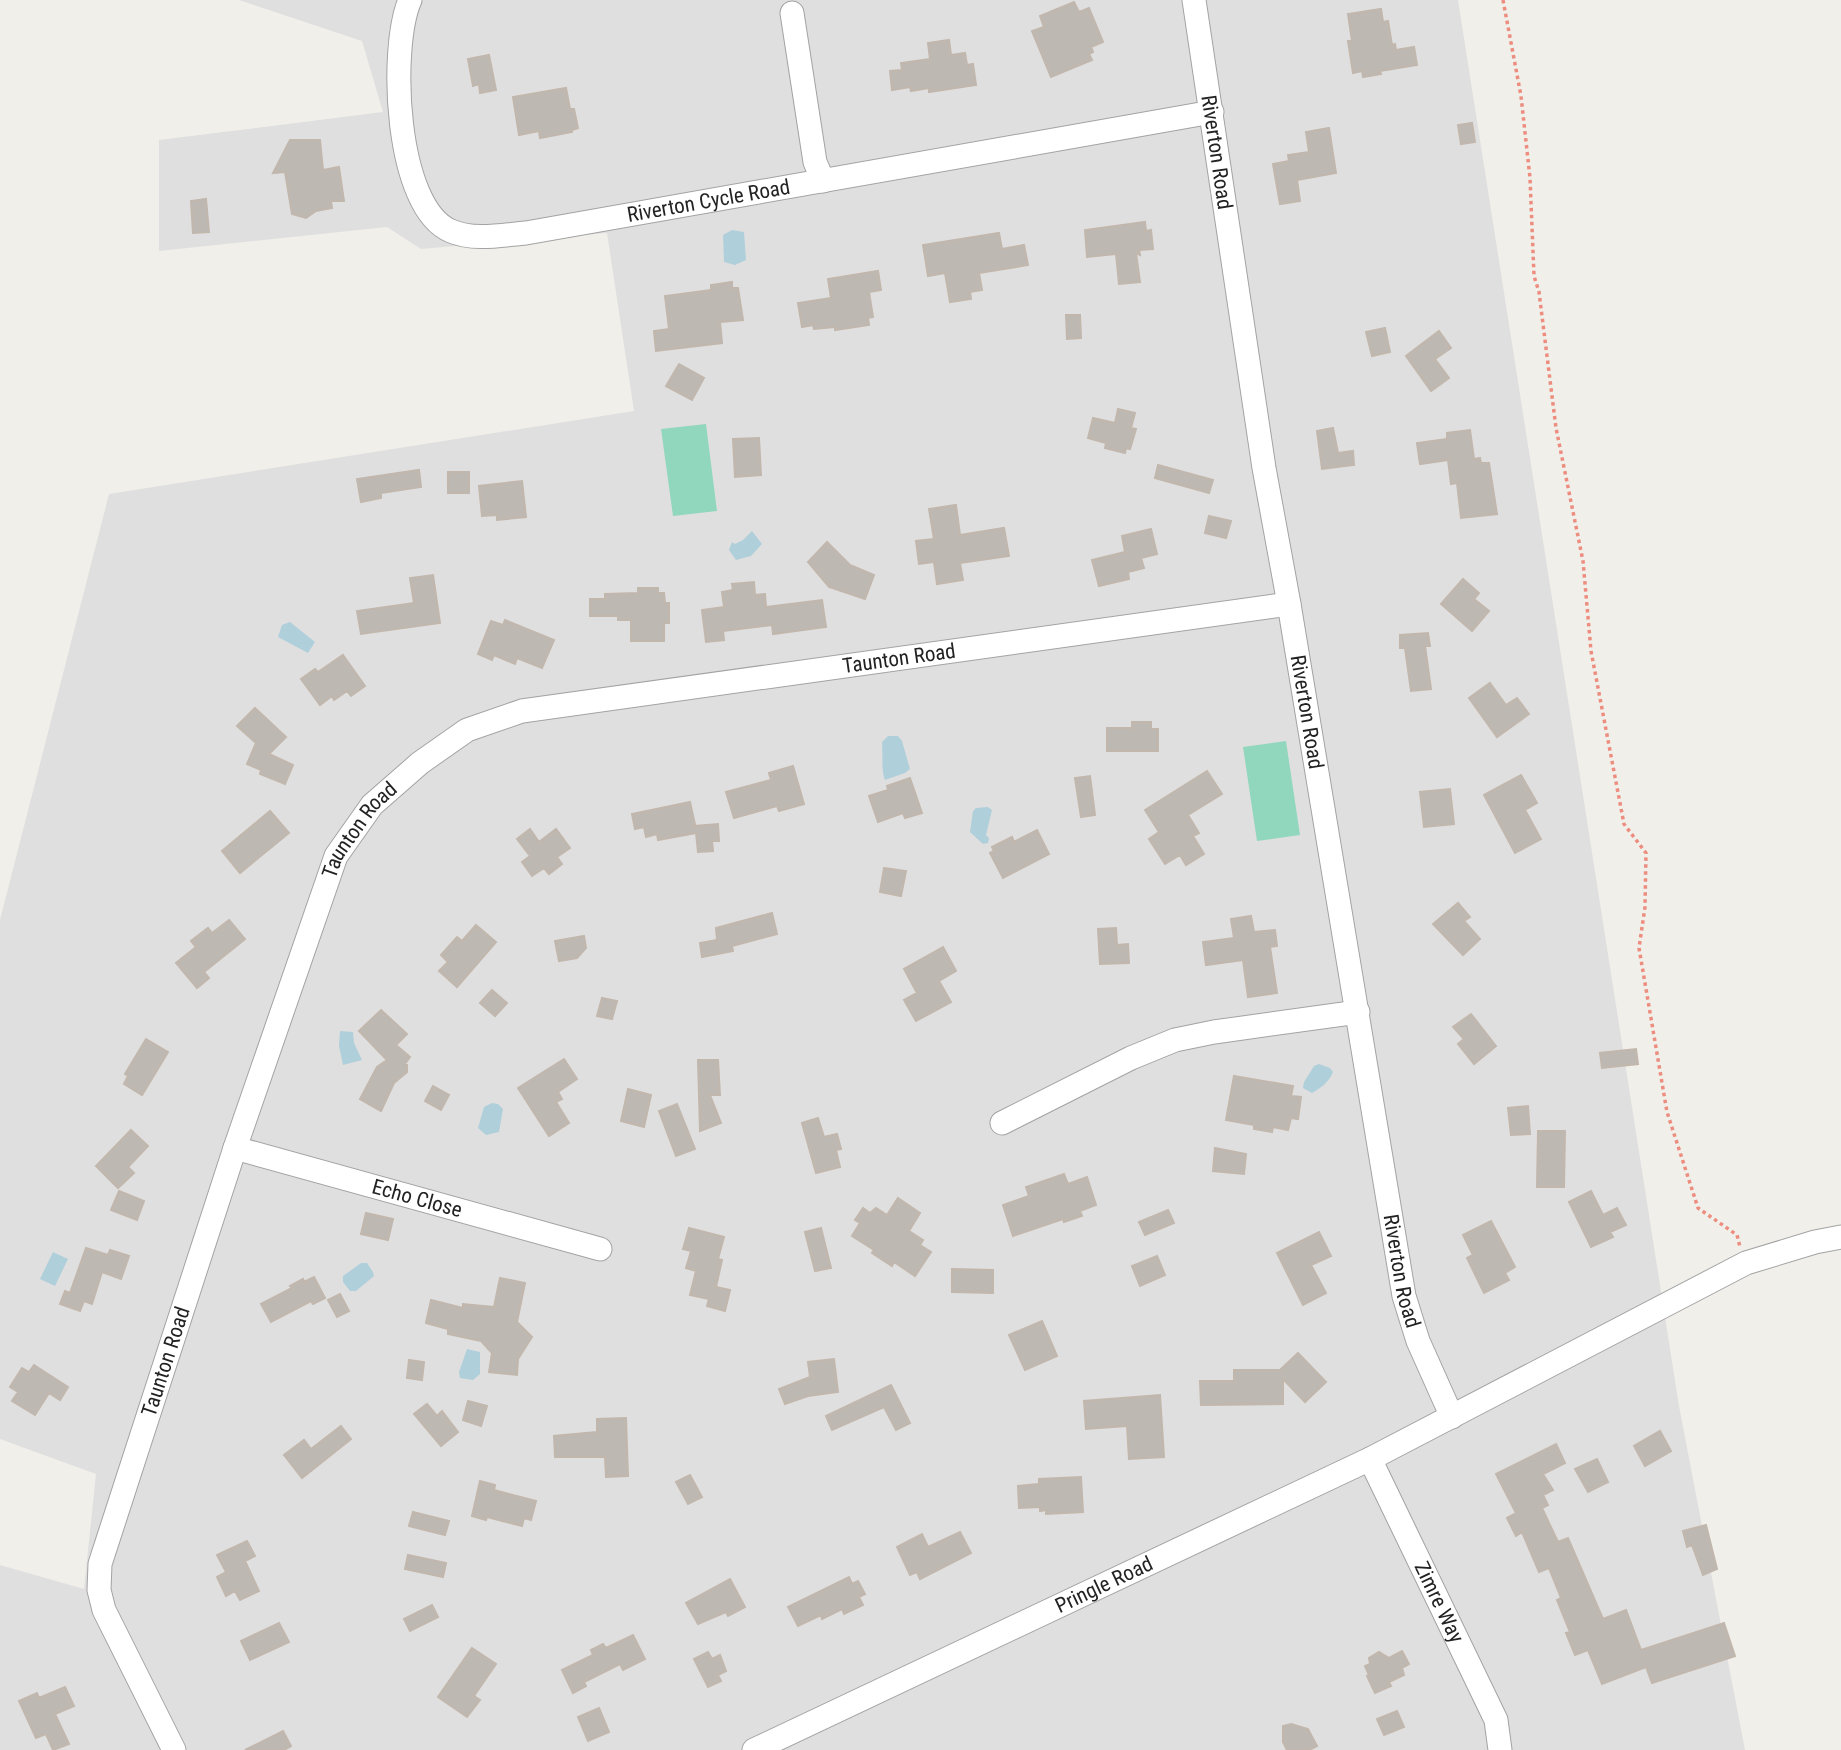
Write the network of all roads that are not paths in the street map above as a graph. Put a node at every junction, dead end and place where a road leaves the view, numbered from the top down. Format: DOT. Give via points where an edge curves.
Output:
graph roads {
  1 [pos="410,0"];
  2 [pos="1194,0"];
  3 [pos="792,13"];
  4 [pos="1212,112"];
  5 [pos="823,181"];
  6 [pos="1289,604"];
  7 [pos="1358,1012"];
  8 [pos="1002,1123"];
  9 [pos="235,1148"];
  10 [pos="1841,1237"];
  11 [pos="600,1249"];
  12 [pos="1452,1417"];
  13 [pos="1370,1459"];
  14 [pos="174,1750"];
  15 [pos="754,1750"];
  16 [pos="1500,1750"];
  1 -- 5 [label="street, Riverton Cycle Road" via="399,53 398,100 412,179 425,210 450,231 479,237 526,233"];
  2 -- 4 [label="street, Riverton Road"];
  3 -- 5 [label="street" via="815,162"];
  4 -- 5 [label="street, Riverton Cycle Road"];
  4 -- 6 [label="street, Riverton Road" via="1264,468"];
  6 -- 7 [label="street, Riverton Road"];
  6 -- 9 [label="street, Taunton Road" via="522,711 467,730 372,805 336,856"];
  7 -- 8 [label="street" via="1175,1040"];
  7 -- 12 [label="street, Riverton Road" via="1404,1296 1418,1341"];
  9 -- 11 [label="street, Echo Close"];
  9 -- 14 [label="street, Taunton Road" via="100,1563 104,1610"];
  10 -- 12 [label="street, Pringle Road" via="1746,1264"];
  12 -- 13 [label="street, Pringle Road"];
  13 -- 15 [label="street, Pringle Road"];
  13 -- 16 [label="street, Zimre Way" via="1496,1720"];
}
